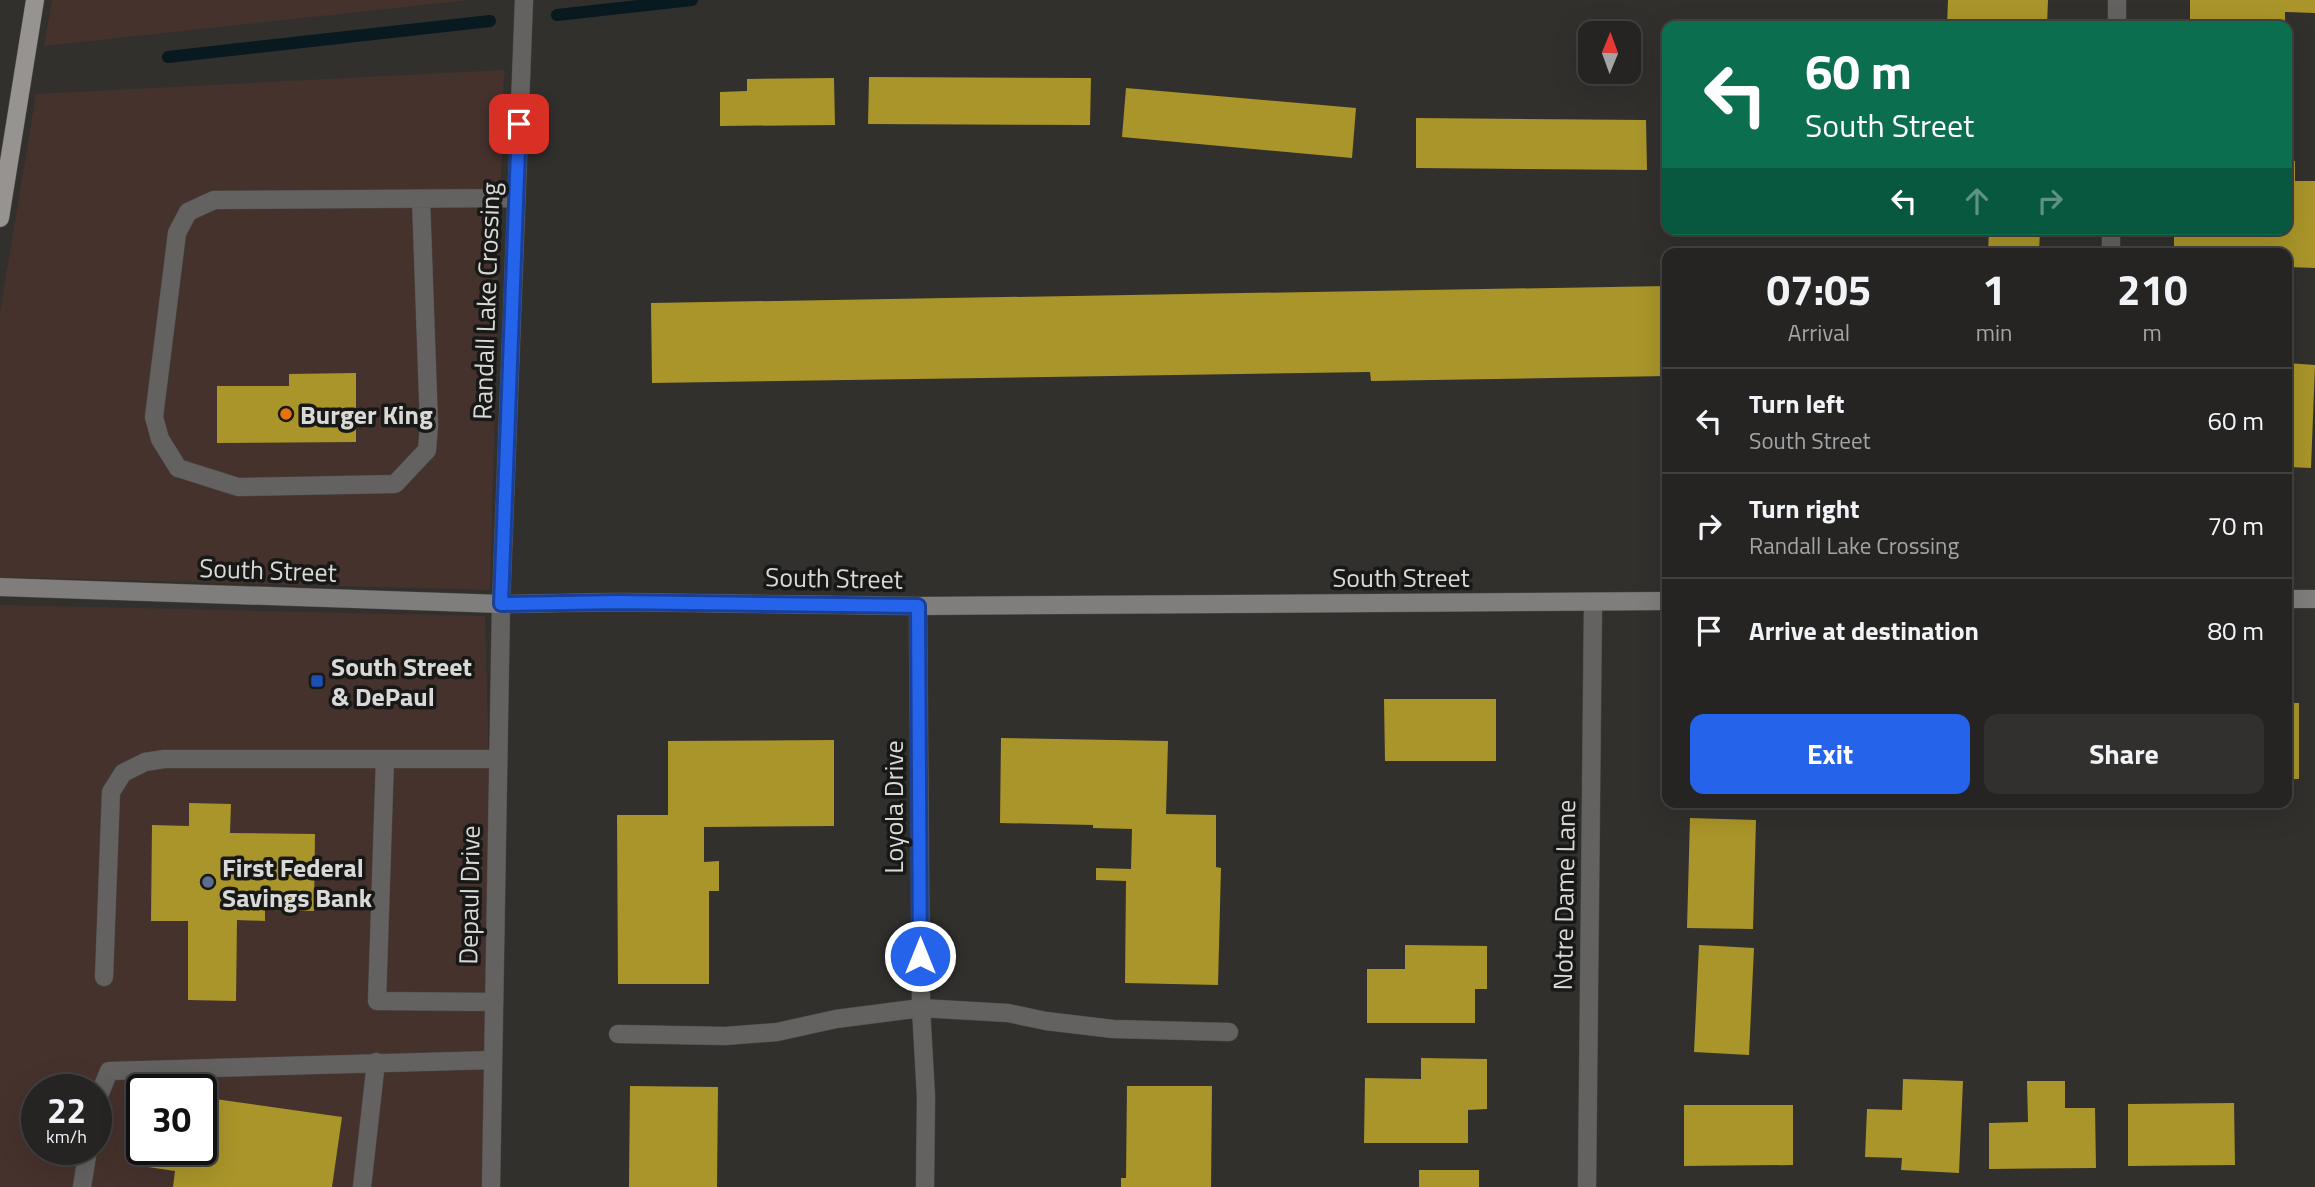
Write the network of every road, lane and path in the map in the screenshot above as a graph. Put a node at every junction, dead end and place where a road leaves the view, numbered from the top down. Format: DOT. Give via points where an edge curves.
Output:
graph roads {
  1 [pos="35,0"];
  2 [pos="524,0"];
  3 [pos="2117,0"];
  4 [pos="2117,21"];
  5 [pos="516,198"];
  6 [pos="421,199"];
  7 [pos="0,218"];
  8 [pos="0,587"];
  9 [pos="2292,599"];
  10 [pos="2315,599"];
  11 [pos="1662,601"];
  12 [pos="1593,603"];
  13 [pos="501,604"];
  14 [pos="918,606"];
  15 [pos="385,759"];
  16 [pos="498,759"];
  17 [pos="104,977"];
  18 [pos="494,1002"];
  19 [pos="921,1009"];
  20 [pos="1229,1032"];
  21 [pos="618,1034"];
  22 [pos="493,1060"];
  23 [pos="376,1062"];
  24 [pos="108,1074"];
  25 [pos="86,1165"];
  26 [pos="82,1187"];
  27 [pos="362,1187"];
  28 [pos="491,1187"];
  29 [pos="925,1187"];
  30 [pos="1587,1187"];
  1 -- 7 [label="main road"];
  2 -- 5 [label="street, Randall Lake Crossing"];
  3 -- 4 [label="street"];
  5 -- 6 [label="street"];
  5 -- 13 [label="street, Randall Lake Crossing"];
  6 -- 6 [label="street" via="214,200 188,212 177,233 154,417 160,439 178,468 238,487 395,484 427,450"];
  8 -- 13 [label="street, South Street"];
  9 -- 10 [label="street"];
  11 -- 12 [label="street, South Street"];
  12 -- 14 [label="street, South Street"];
  12 -- 30 [label="street, Notre Dame Lane"];
  13 -- 14 [label="street, South Street"];
  13 -- 16 [label="street, Depaul Drive"];
  14 -- 19 [label="street, Loyola Drive"];
  15 -- 16 [label="street"];
  15 -- 17 [label="street" via="164,759 123,773 111,792"];
  15 -- 18 [label="street" via="377,1001"];
  16 -- 18 [label="street, Depaul Drive"];
  18 -- 22 [label="street, Depaul Drive"];
  19 -- 20 [label="street" via="1007,1013 1113,1029"];
  19 -- 21 [label="street" via="836,1019 777,1032"];
  19 -- 29 [label="street, Loyola Drive"];
  22 -- 23 [label="street"];
  22 -- 28 [label="street, Depaul Drive"];
  23 -- 24 [label="street"];
  23 -- 27 [label="street"];
  25 -- 26 [label="street"];
}
